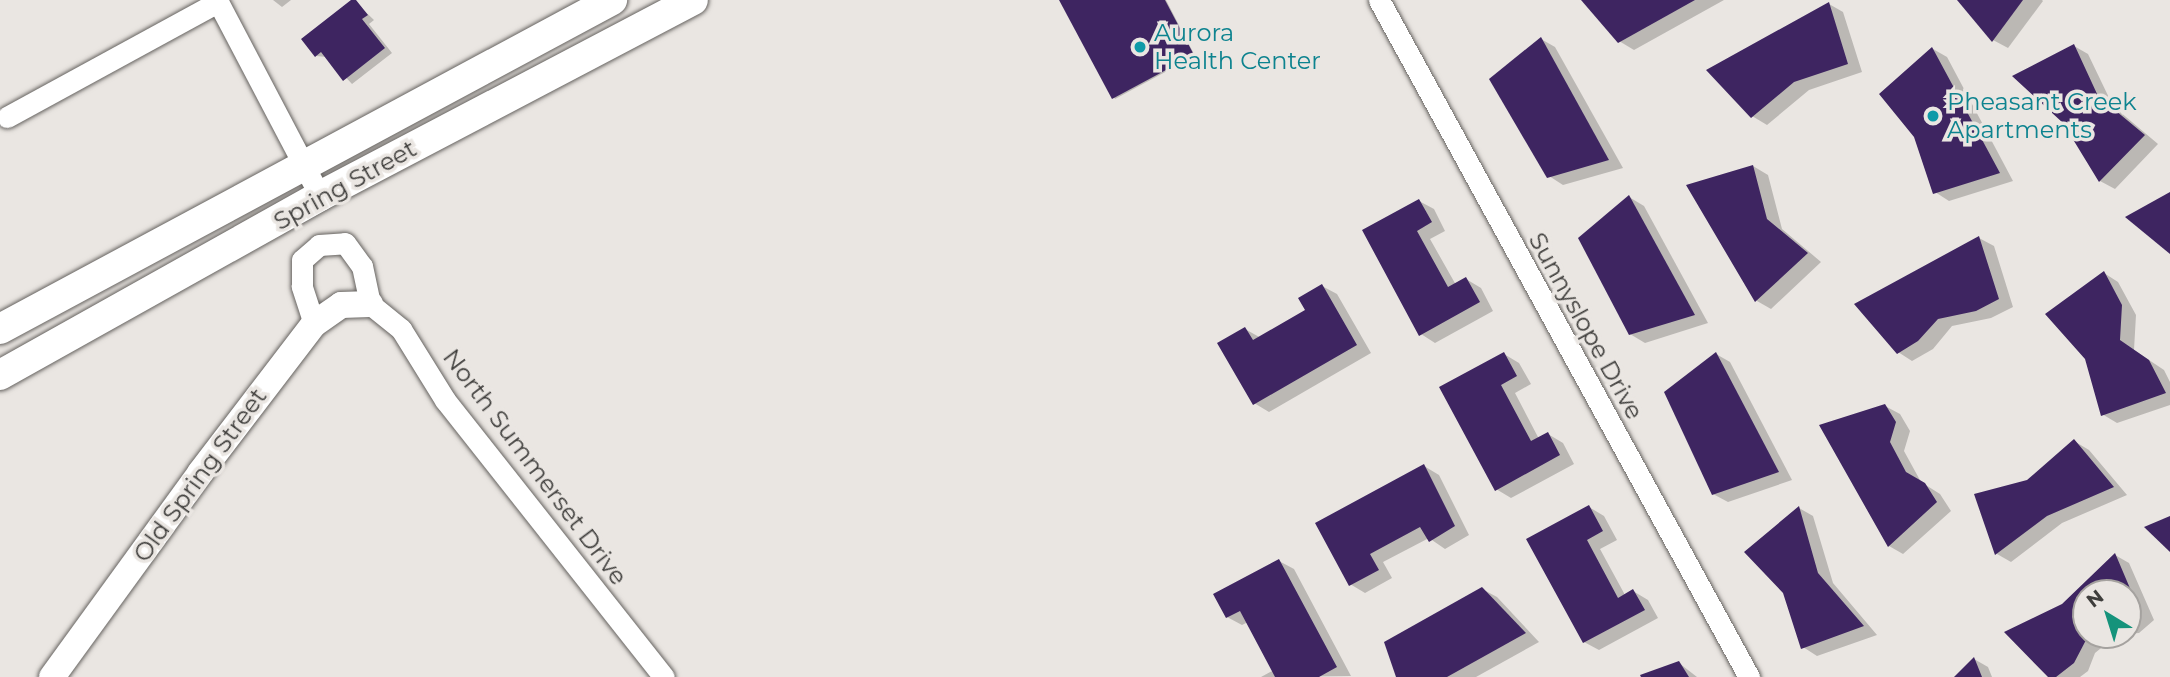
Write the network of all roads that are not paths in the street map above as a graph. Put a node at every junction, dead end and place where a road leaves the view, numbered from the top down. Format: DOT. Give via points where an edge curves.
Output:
graph roads {
  1 [pos="612,0"];
  2 [pos="693,0"];
  3 [pos="1379,0"];
  4 [pos="217,1"];
  5 [pos="8,117"];
  6 [pos="303,165"];
  7 [pos="320,196"];
  8 [pos="370,304"];
  9 [pos="314,324"];
  10 [pos="0,329"];
  11 [pos="0,375"];
  12 [pos="52,677"];
  13 [pos="664,677"];
  14 [pos="1749,677"];
  1 -- 6 [label="main road, Spring Street"];
  2 -- 7 [label="main road, Spring Street"];
  3 -- 14 [label="street, Sunnyslope Drive"];
  4 -- 5 [label="street"];
  4 -- 6 [label="street"];
  6 -- 7 [label="street"];
  6 -- 10 [label="main road, Spring Street"];
  7 -- 11 [label="main road, Spring Street"];
  8 -- 9 [label="street, Old Spring Street" via="341,305"];
  8 -- 9 [label="street" via="362,266 345,243 318,245 302,260 302,286"];
  8 -- 13 [label="street, North Summerset Drive" via="401,329 445,400"];
  9 -- 12 [label="street, Old Spring Street"];
}
